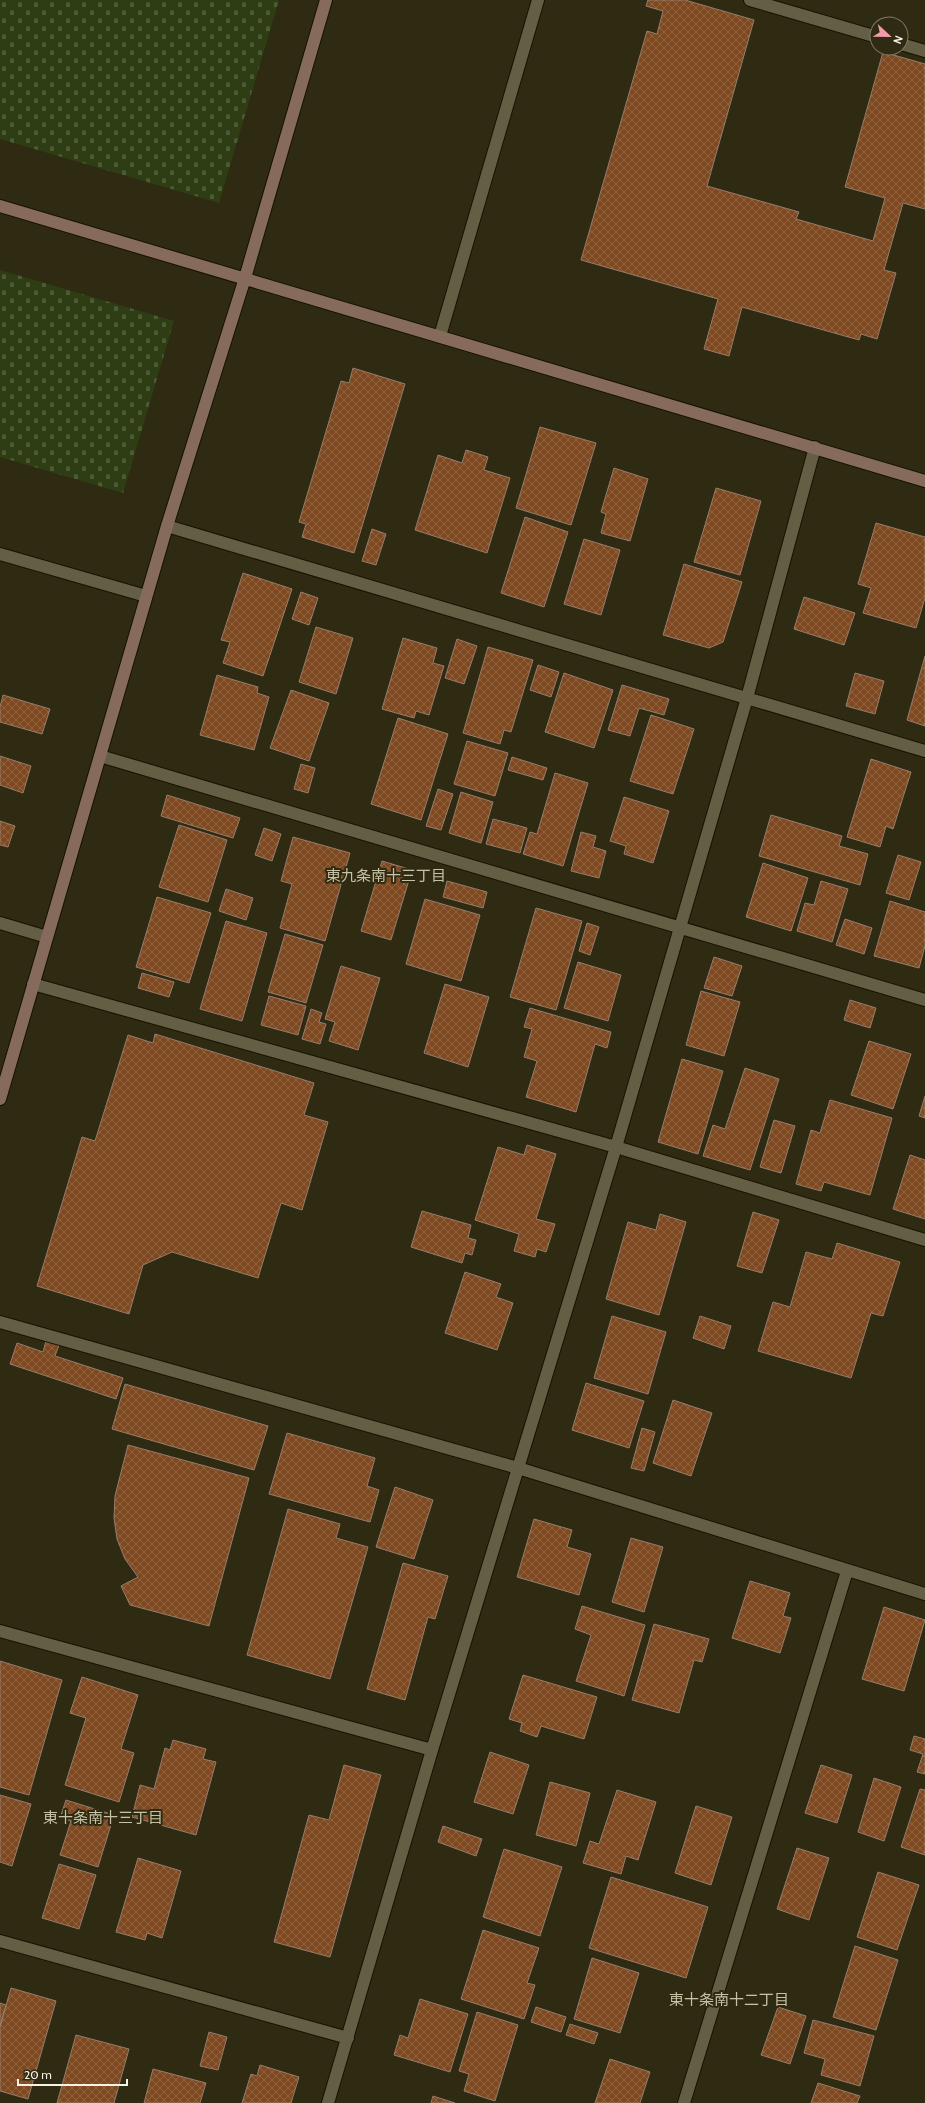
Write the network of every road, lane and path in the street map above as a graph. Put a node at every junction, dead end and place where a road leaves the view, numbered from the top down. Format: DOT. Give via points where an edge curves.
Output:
graph roads {
  1 [pos="326,0"];
  2 [pos="538,0"];
  3 [pos="750,0"];
  4 [pos="869,35"];
  5 [pos="909,46"];
  6 [pos="925,51"];
  7 [pos="0,206"];
  8 [pos="245,278"];
  9 [pos="440,336"];
  10 [pos="815,447"];
  11 [pos="925,480"];
  12 [pos="167,526"];
  13 [pos="0,554"];
  14 [pos="146,596"];
  15 [pos="747,698"];
  16 [pos="925,751"];
  17 [pos="100,756"];
  18 [pos="0,923"];
  19 [pos="679,928"];
  20 [pos="47,937"];
  21 [pos="33,984"];
  22 [pos="925,1000"];
  23 [pos="0,1099"];
  24 [pos="616,1147"];
  25 [pos="925,1240"];
  26 [pos="0,1322"];
  27 [pos="518,1468"];
  28 [pos="847,1571"];
  29 [pos="925,1594"];
  30 [pos="0,1631"];
  31 [pos="432,1750"];
  32 [pos="0,1941"];
  33 [pos="348,2038"];
  34 [pos="328,2103"];
  35 [pos="684,2103"];
  1 -- 8 [label="street"];
  2 -- 9 [label="street"];
  3 -- 4 [label="street"];
  5 -- 6 [label="street"];
  7 -- 8 [label="street"];
  8 -- 9 [label="street"];
  8 -- 12 [label="street"];
  9 -- 10 [label="street"];
  10 -- 11 [label="street"];
  10 -- 15 [label="street"];
  12 -- 14 [label="street"];
  12 -- 15 [label="street"];
  13 -- 14 [label="street"];
  14 -- 17 [label="street"];
  15 -- 16 [label="street"];
  15 -- 19 [label="street"];
  17 -- 19 [label="street"];
  17 -- 20 [label="street"];
  18 -- 20 [label="street"];
  19 -- 22 [label="street"];
  19 -- 24 [label="street"];
  20 -- 21 [label="street"];
  21 -- 23 [label="street"];
  21 -- 24 [label="street"];
  24 -- 25 [label="street"];
  24 -- 27 [label="street"];
  26 -- 27 [label="street"];
  27 -- 28 [label="street"];
  27 -- 31 [label="street"];
  28 -- 29 [label="street"];
  28 -- 35 [label="street"];
  30 -- 31 [label="street"];
  31 -- 33 [label="street"];
  32 -- 33 [label="street"];
  33 -- 34 [label="street"];
}
